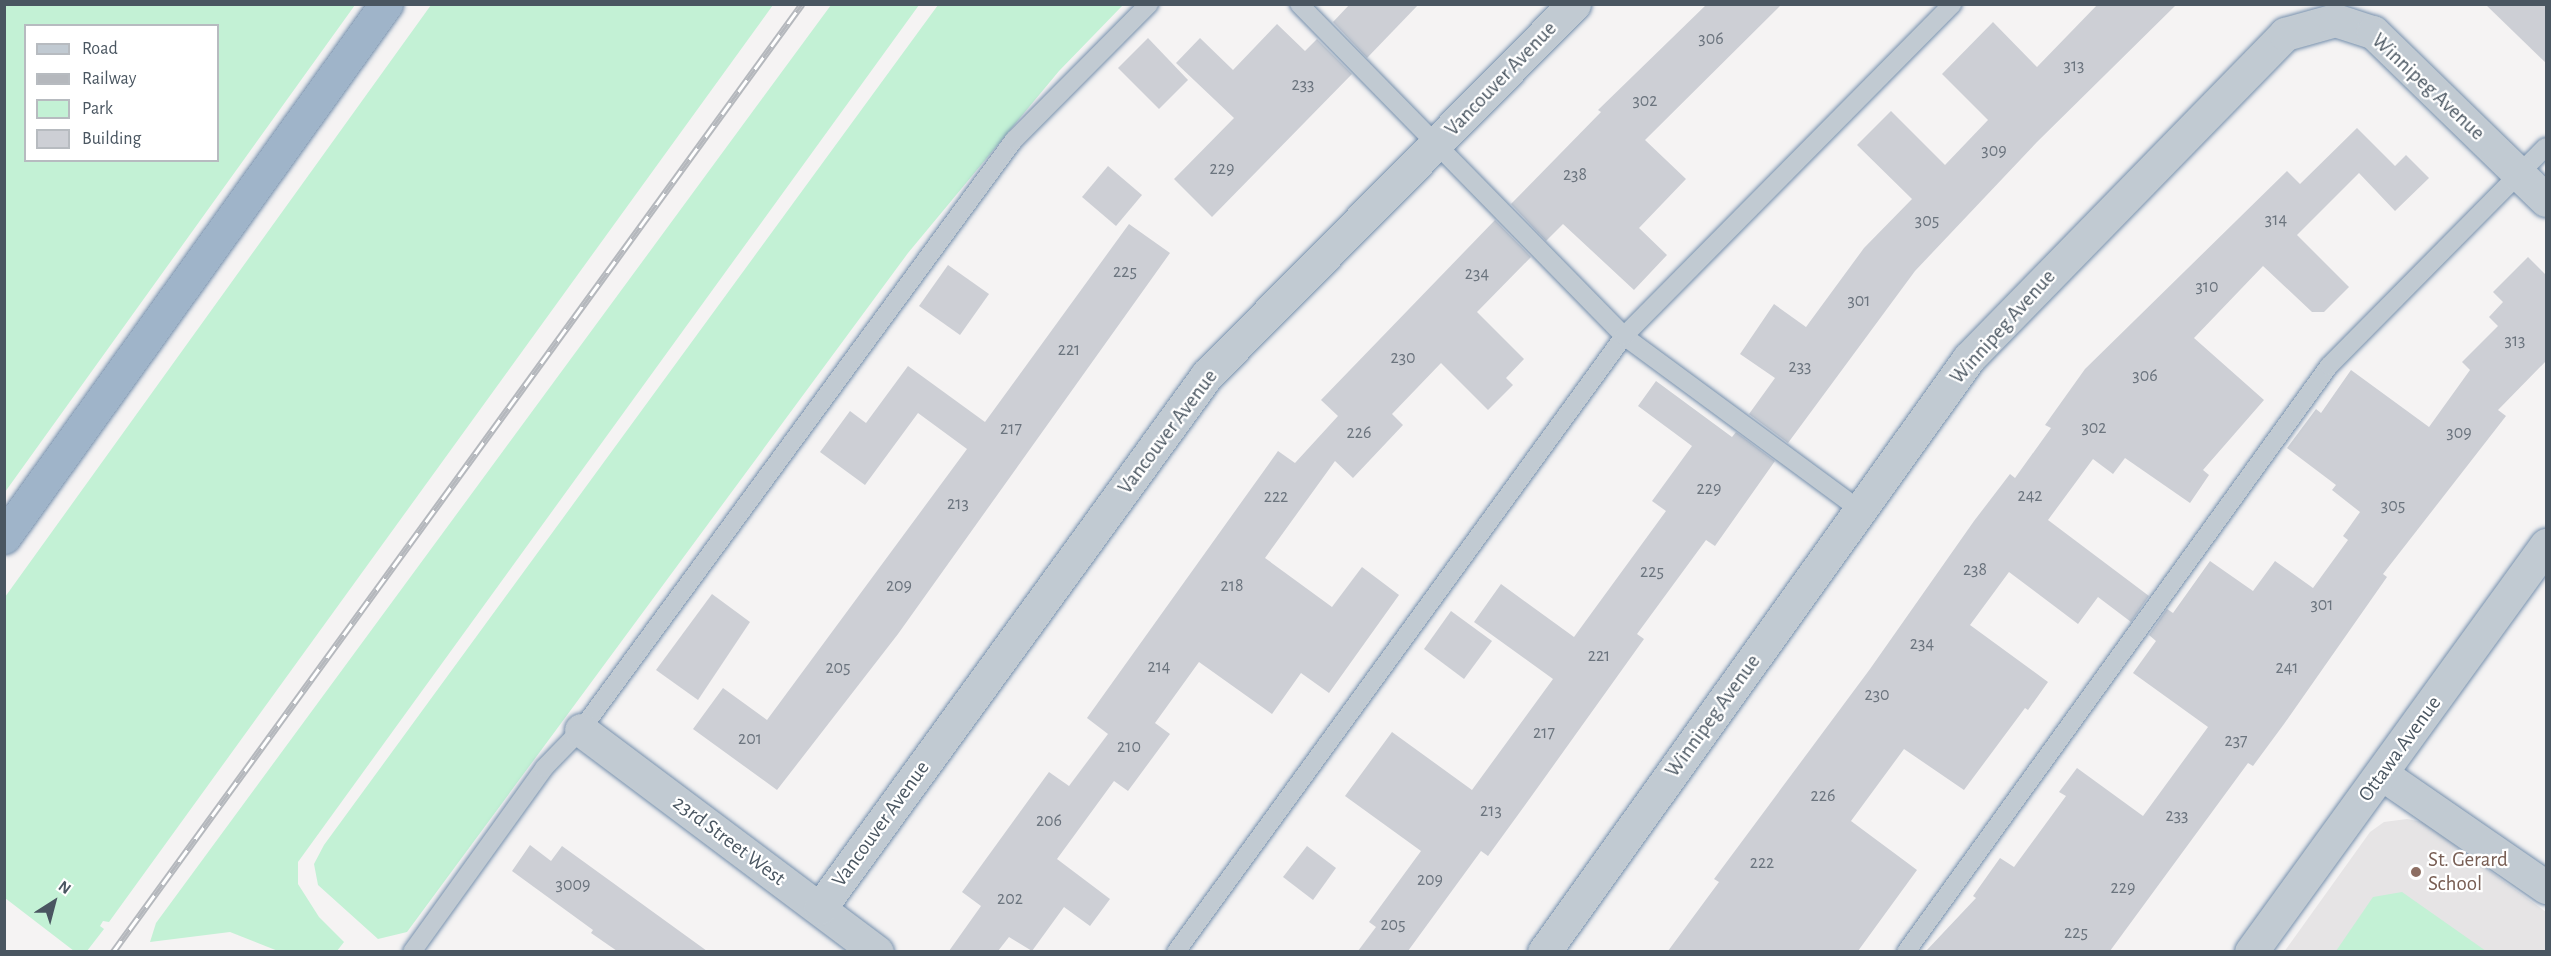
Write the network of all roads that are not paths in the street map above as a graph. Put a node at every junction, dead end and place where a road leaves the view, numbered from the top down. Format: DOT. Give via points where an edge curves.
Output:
graph roads {
  1 [pos="386,4"];
  2 [pos="1149,4"];
  3 [pos="1299,4"];
  4 [pos="1574,4"];
  5 [pos="1952,4"];
  6 [pos="1438,143"];
  7 [pos="2547,147"];
  8 [pos="2520,174"];
  9 [pos="2547,200"];
  10 [pos="1624,336"];
  11 [pos="1860,510"];
  12 [pos="4,537"];
  13 [pos="2547,545"];
  14 [pos="581,730"];
  15 [pos="2382,774"];
  16 [pos="2547,887"];
  17 [pos="820,908"];
  18 [pos="412,951"];
  19 [pos="877,951"];
  20 [pos="1176,951"];
  21 [pos="1544,951"];
  22 [pos="1906,951"];
  23 [pos="2251,951"];
  1 -- 12 [label="highway"];
  2 -- 14 [label="lane" via="1014,140"];
  3 -- 6 [label="lane"];
  4 -- 6 [label="street, Vancouver Avenue"];
  5 -- 10 [label="lane"];
  6 -- 10 [label="lane"];
  6 -- 17 [label="street, Vancouver Avenue" via="1207,375"];
  7 -- 8 [label="lane"];
  8 -- 9 [label="street, Winnipeg Avenue"];
  8 -- 11 [label="street, Winnipeg Avenue" via="2373,32 2335,20 2285,34 1969,358"];
  8 -- 22 [label="lane" via="2329,366"];
  10 -- 11 [label="lane"];
  10 -- 20 [label="lane"];
  11 -- 21 [label="street, Winnipeg Avenue"];
  13 -- 15 [label="street, Ottawa Avenue"];
  14 -- 17 [label="street, 23rd Street West"];
  14 -- 18 [label="lane" via="544,768"];
  15 -- 16 [label="street"];
  15 -- 23 [label="street, Ottawa Avenue"];
  17 -- 19 [label="street, 23rd Street West"];
}
